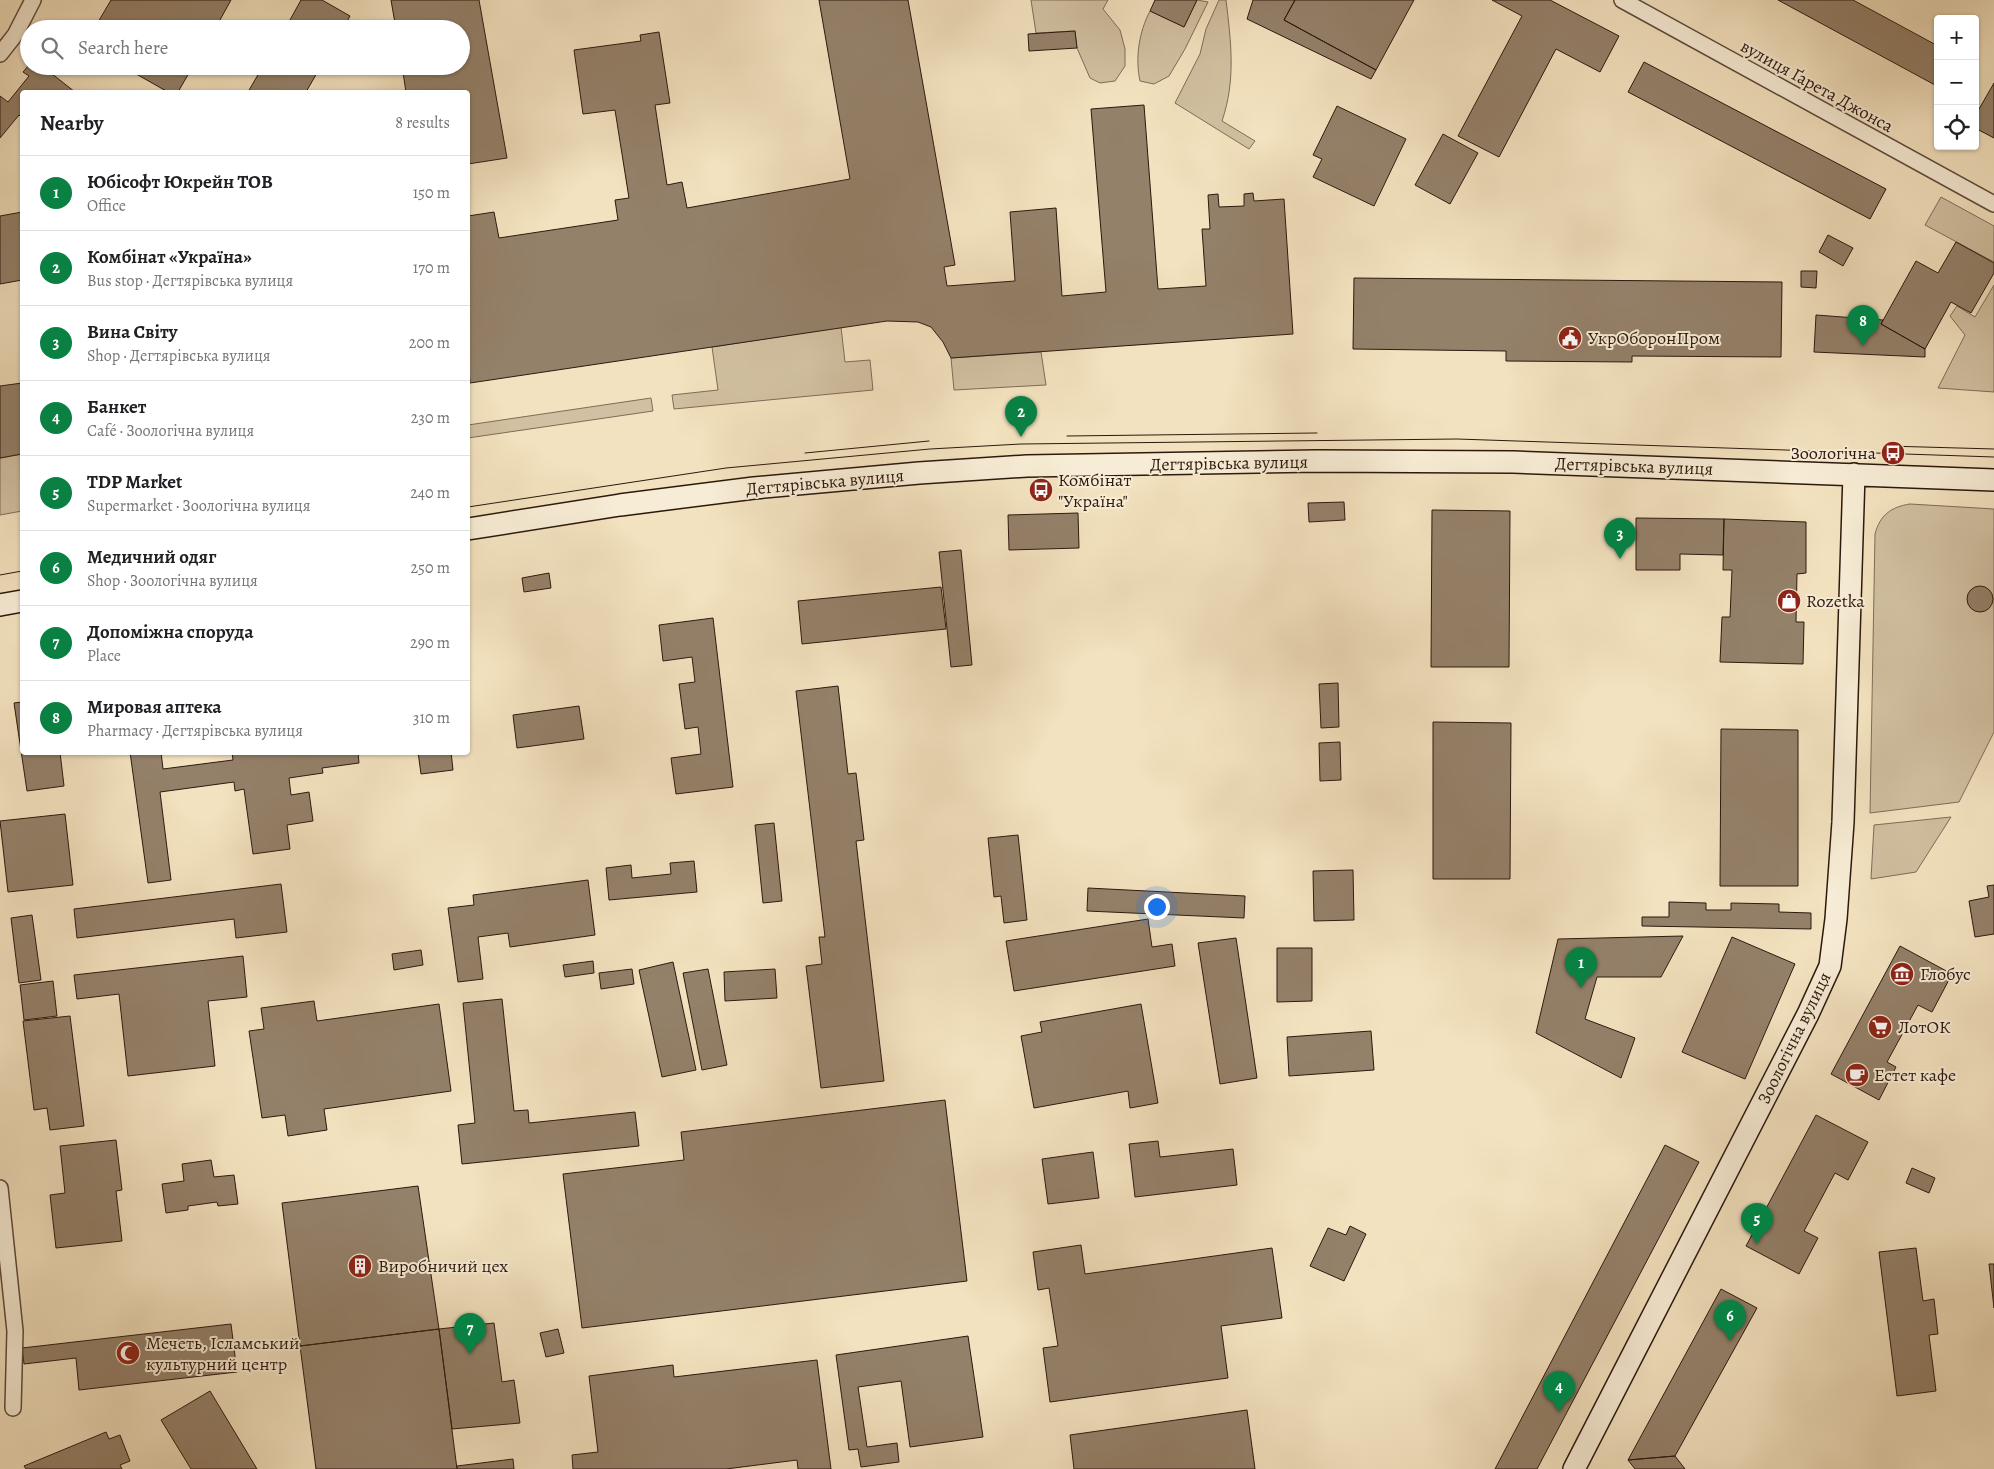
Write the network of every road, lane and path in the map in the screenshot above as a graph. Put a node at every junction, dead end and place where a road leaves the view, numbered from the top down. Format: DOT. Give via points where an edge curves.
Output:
graph roads {
  1 [pos="33,0"];
  2 [pos="1622,0"];
  3 [pos="23,20"];
  4 [pos="20,26"];
  5 [pos="0,54"];
  6 [pos="1994,204"];
  7 [pos="1854,474"];
  8 [pos="1994,480"];
  9 [pos="470,529"];
  10 [pos="20,601"];
  11 [pos="0,605"];
  12 [pos="0,1188"];
  13 [pos="13,1408"];
  14 [pos="1574,1469"];
  1 -- 3 [label="street"];
  2 -- 6 [label="street, вулиця Ґарета Джонса"];
  4 -- 5 [label="street"];
  7 -- 8 [label="main road, Дегтярівська вулиця"];
  7 -- 9 [label="main road, Дегтярівська вулиця" via="1513,462 1318,461 1028,466 919,472 754,488"];
  7 -- 14 [label="main road, Зоологічна вулиця" via="1843,822 1830,966"];
  10 -- 11 [label="main road"];
  12 -- 13 [label="street" via="15,1331"];
}
